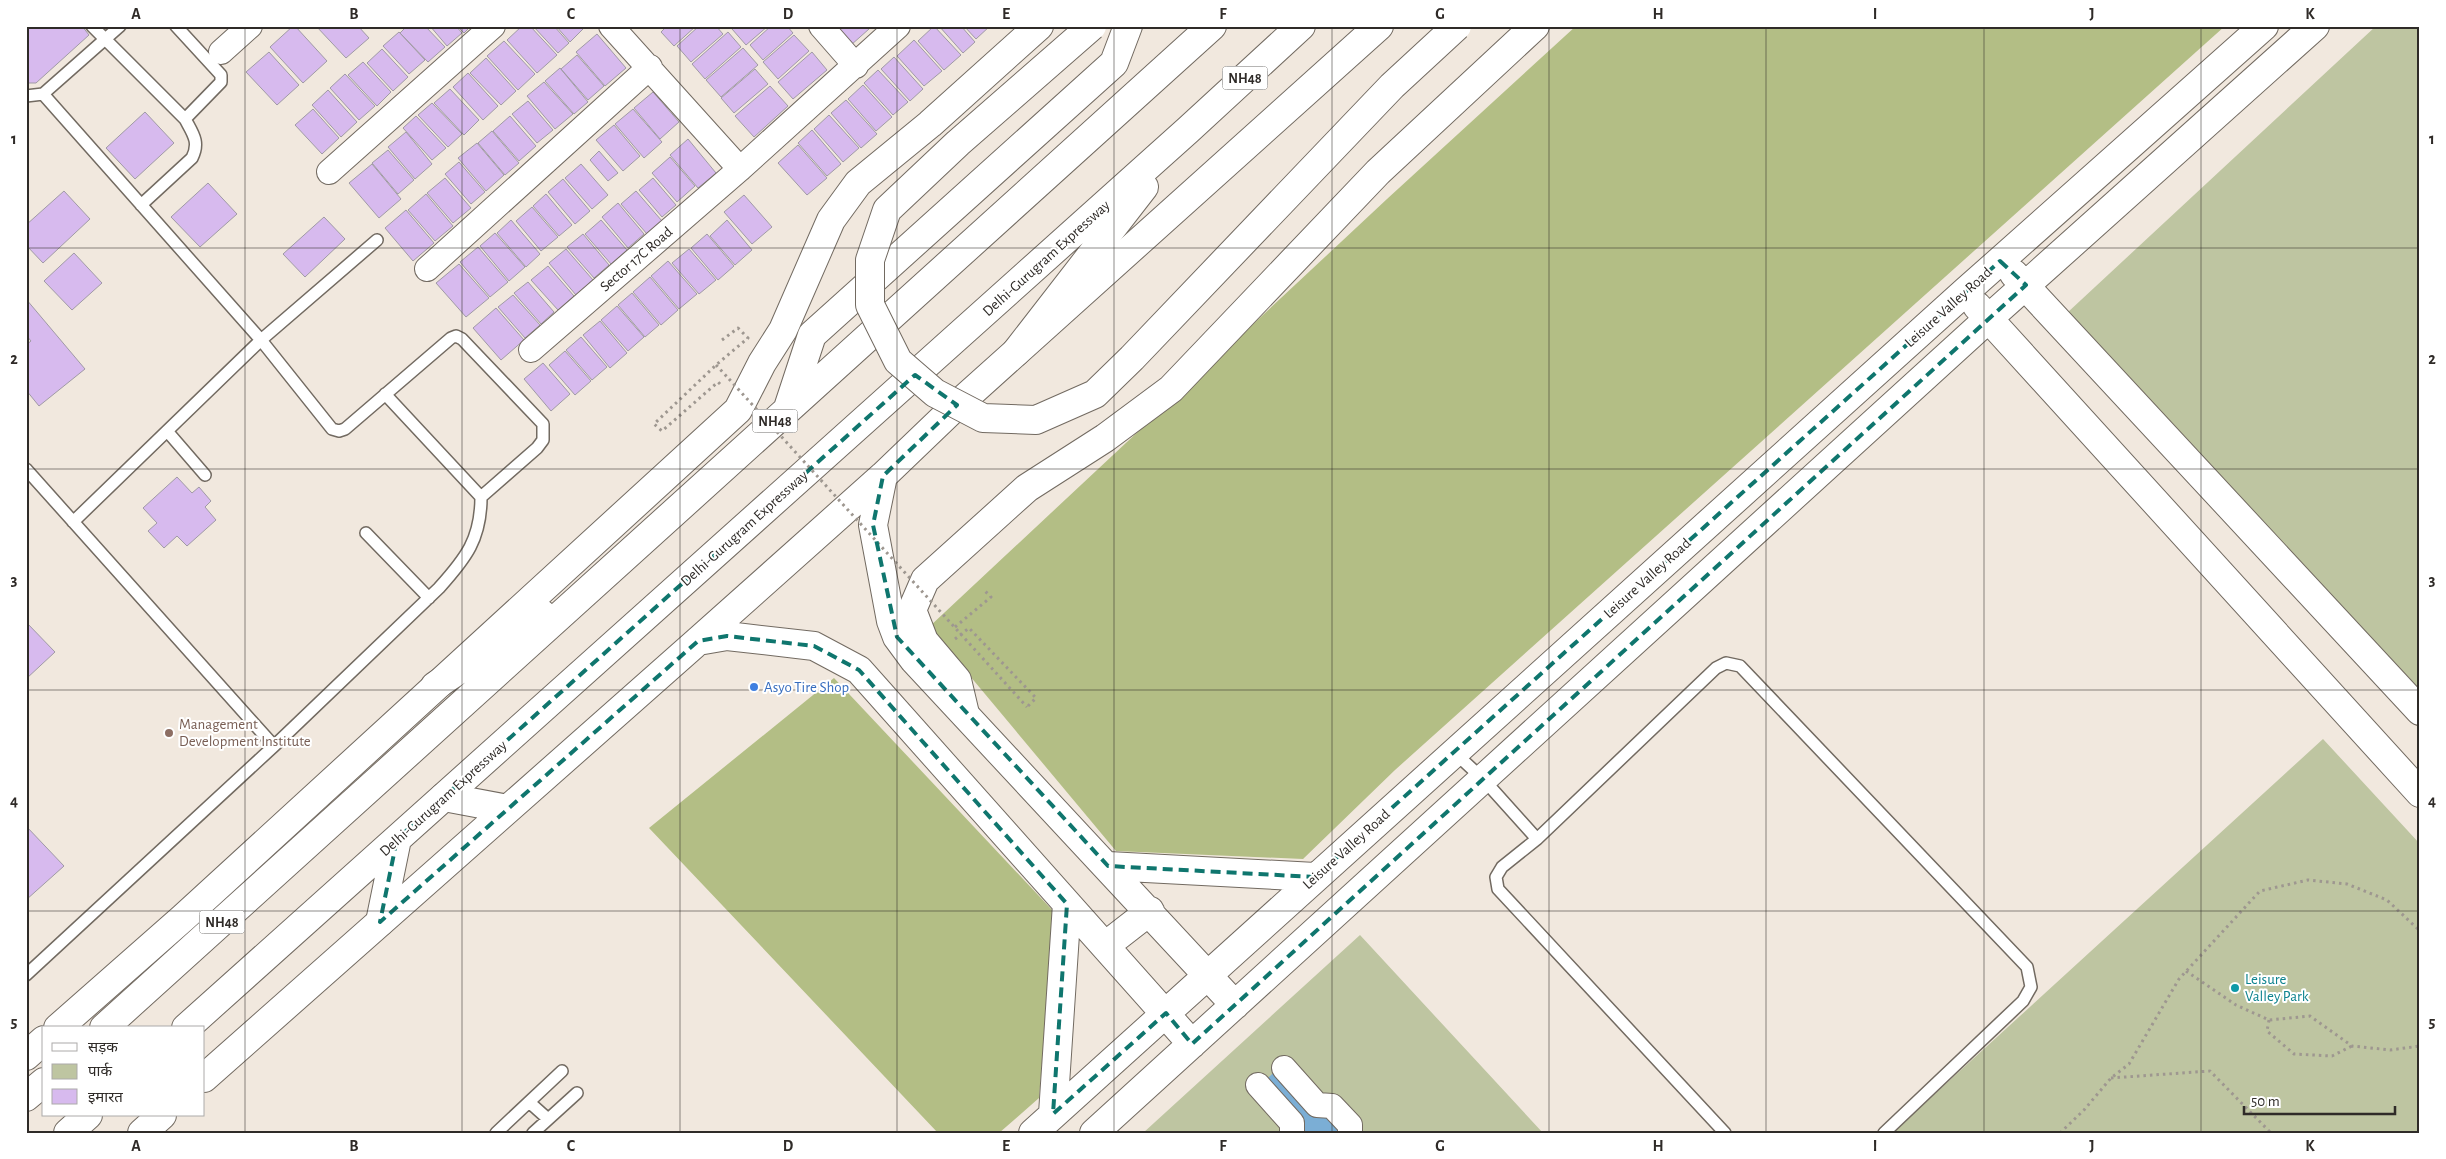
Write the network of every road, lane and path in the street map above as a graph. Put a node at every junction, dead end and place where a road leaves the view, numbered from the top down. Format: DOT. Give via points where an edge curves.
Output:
graph roads {
  1 [pos="92,26"];
  2 [pos="120,26"];
  3 [pos="176,26"];
  4 [pos="250,26"];
  5 [pos="493,26"];
  6 [pos="611,26"];
  7 [pos="821,26"];
  8 [pos="898,26"];
  9 [pos="1039,26"];
  10 [pos="1092,26"];
  11 [pos="1128,26"];
  12 [pos="1212,26"];
  13 [pos="1301,26"];
  14 [pos="1379,26"];
  15 [pos="1457,26"];
  16 [pos="1535,26"];
  17 [pos="2264,26"];
  18 [pos="2315,26"];
  19 [pos="105,40"];
  20 [pos="221,52"];
  21 [pos="856,66"];
  22 [pos="650,67"];
  23 [pos="43,94"];
  24 [pos="26,96"];
  25 [pos="184,120"];
  26 [pos="1188,130"];
  27 [pos="740,169"];
  28 [pos="328,172"];
  29 [pos="141,205"];
  30 [pos="377,240"];
  31 [pos="2000,261"];
  32 [pos="427,269"];
  33 [pos="2026,285"];
  34 [pos="1966,291"];
  35 [pos="1988,320"];
  36 [pos="261,340"];
  37 [pos="722,340"];
  38 [pos="532,350"];
  39 [pos="1016,352"];
  40 [pos="716,365"];
  41 [pos="722,386"];
  42 [pos="384,394"];
  43 [pos="788,409"];
  44 [pos="167,431"];
  45 [pos="26,470"];
  46 [pos="205,475"];
  47 [pos="883,476"];
  48 [pos="481,497"];
  49 [pos="73,522"];
  50 [pos="366,533"];
  51 [pos="620,562"];
  52 [pos="984,590"];
  53 [pos="429,598"];
  54 [pos="955,627"];
  55 [pos="955,639"];
  56 [pos="698,641"];
  57 [pos="435,686"];
  58 [pos="2420,711"];
  59 [pos="965,714"];
  60 [pos="274,746"];
  61 [pos="1454,752"];
  62 [pos="1484,780"];
  63 [pos="2420,793"];
  64 [pos="444,797"];
  65 [pos="508,809"];
  66 [pos="397,839"];
  67 [pos="1537,839"];
  68 [pos="1108,866"];
  69 [pos="1315,877"];
  70 [pos="1067,904"];
  71 [pos="1150,912"];
  72 [pos="380,922"];
  73 [pos="2420,931"];
  74 [pos="1105,946"];
  75 [pos="2186,971"];
  76 [pos="1209,974"];
  77 [pos="26,975"];
  78 [pos="1236,1005"];
  79 [pos="1166,1013"];
  80 [pos="2269,1020"];
  81 [pos="60,1026"];
  82 [pos="106,1026"];
  83 [pos="188,1026"];
  84 [pos="42,1042"];
  85 [pos="1192,1044"];
  86 [pos="2352,1046"];
  87 [pos="2420,1046"];
  88 [pos="26,1056"];
  89 [pos="1284,1068"];
  90 [pos="562,1071"];
  91 [pos="205,1077"];
  92 [pos="2111,1078"];
  93 [pos="42,1084"];
  94 [pos="1258,1085"];
  95 [pos="577,1093"];
  96 [pos="26,1097"];
  97 [pos="529,1102"];
  98 [pos="1053,1114"];
  99 [pos="87,1116"];
  100 [pos="161,1116"];
  101 [pos="548,1119"];
  102 [pos="68,1133"];
  103 [pos="142,1133"];
  104 [pos="496,1133"];
  105 [pos="532,1133"];
  106 [pos="1033,1133"];
  107 [pos="1094,1133"];
  108 [pos="1292,1133"];
  109 [pos="1350,1133"];
  110 [pos="1725,1133"];
  111 [pos="1884,1133"];
  112 [pos="2060,1133"];
  113 [pos="2271,1133"];
  1 -- 19 [label="lane"];
  2 -- 19 [label="lane"];
  3 -- 25 [label="lane" via="221,75 221,82"];
  4 -- 20 [label="street"];
  5 -- 28 [label="street"];
  6 -- 22 [label="street"];
  7 -- 21 [label="street"];
  8 -- 21 [label="street, Sector 17C Road"];
  9 -- 57 [label="main road" via="930,124 858,183 831,220 783,330 738,410"];
  10 -- 15 [label="main road, bridge" via="887,210 870,260 870,305 898,361 935,393 983,418 1036,420 1095,394 1392,86"];
  11 -- 43 [label="main road" via="1114,63 812,335"];
  12 -- 43 [label="main road, NH48"];
  13 -- 26 [label="main road, Delhi-Gurugram Expressway / NH48"];
  14 -- 39 [label="main road"];
  16 -- 59 [label="main road" via="1378,172 1171,389 1105,438 1027,488 925,580 912,610 924,641 957,680"];
  17 -- 31 [label="main road, Leisure Valley Road"];
  18 -- 33 [label="main road"];
  19 -- 23 [label="lane"];
  19 -- 25 [label="lane"];
  21 -- 27 [label="street, Sector 17C Road"];
  22 -- 27 [label="street"];
  22 -- 32 [label="street"];
  23 -- 24 [label="lane"];
  23 -- 29 [label="lane"];
  25 -- 29 [label="lane" via="197,141 192,158"];
  26 -- 39 [label="main road"];
  26 -- 64 [label="main road, Delhi-Gurugram Expressway / NH48"];
  27 -- 38 [label="street, Sector 17C Road"];
  29 -- 36 [label="lane"];
  30 -- 36 [label="lane"];
  31 -- 33 [label="main road"];
  31 -- 34 [label="main road, Leisure Valley Road"];
  33 -- 35 [label="main road"];
  33 -- 58 [label="main road"];
  34 -- 35 [label="main road"];
  34 -- 61 [label="main road, Leisure Valley Road"];
  35 -- 62 [label="main road"];
  35 -- 63 [label="main road"];
  36 -- 42 [label="lane" via="332,429 345,429"];
  36 -- 44 [label="lane"];
  37 -- 40 [label="path" via="738,328 748,338"];
  39 -- 47 [label="main road"];
  40 -- 41 [label="path" via="654,424 662,431 718,382"];
  40 -- 54 [label="path, bridge"];
  42 -- 48 [label="lane"];
  42 -- 48 [label="lane" via="456,336 543,424 543,440 537,448"];
  43 -- 51 [label="main road, NH48"];
  44 -- 46 [label="lane"];
  44 -- 49 [label="lane"];
  45 -- 49 [label="lane"];
  47 -- 56 [label="main road"];
  47 -- 59 [label="main road" via="873,525 890,621 914,660"];
  48 -- 53 [label="lane" via="476,538 463,562"];
  49 -- 60 [label="lane"];
  50 -- 53 [label="lane"];
  51 -- 57 [label="main road"];
  51 -- 82 [label="main road, NH48"];
  52 -- 54 [label="path" via="992,597"];
  53 -- 60 [label="lane"];
  54 -- 55 [label="path, bridge" via="962,634 1027,707 1036,698 969,628 962,634"];
  56 -- 65 [label="main road"];
  56 -- 70 [label="main road" via="727,636 814,646 859,670"];
  57 -- 81 [label="main road"];
  59 -- 68 [label="main road"];
  60 -- 77 [label="lane"];
  61 -- 62 [label="lane"];
  61 -- 69 [label="main road, Leisure Valley Road"];
  62 -- 67 [label="lane"];
  62 -- 78 [label="main road"];
  64 -- 65 [label="main road"];
  64 -- 66 [label="main road, Delhi-Gurugram Expressway / NH48"];
  65 -- 72 [label="main road"];
  66 -- 72 [label="main road"];
  66 -- 83 [label="main road, Delhi-Gurugram Expressway / NH48"];
  67 -- 110 [label="lane" via="1502,867 1496,877 1498,889"];
  67 -- 111 [label="lane" via="1716,668 1726,663 1740,666 2027,967 2031,987 2023,1001"];
  68 -- 69 [label="main road"];
  68 -- 71 [label="main road"];
  69 -- 76 [label="main road, Leisure Valley Road"];
  70 -- 74 [label="main road"];
  70 -- 98 [label="main road"];
  71 -- 74 [label="main road"];
  71 -- 76 [label="main road"];
  72 -- 91 [label="main road"];
  73 -- 75 [label="path" via="2387,900 2347,884 2308,880 2260,891"];
  74 -- 79 [label="main road"];
  75 -- 80 [label="path" via="2236,1005"];
  75 -- 92 [label="path" via="2129,1064"];
  76 -- 78 [label="main road"];
  76 -- 79 [label="main road, Leisure Valley Road"];
  78 -- 85 [label="main road"];
  79 -- 85 [label="main road"];
  79 -- 98 [label="main road, Leisure Valley Road"];
  80 -- 86 [label="path" via="2310,1016"];
  80 -- 86 [label="path" via="2267,1031 2294,1054 2332,1056"];
  84 -- 88 [label="main road"];
  85 -- 107 [label="main road"];
  86 -- 87 [label="path" via="2390,1050"];
  89 -- 109 [label="street" via="1318,1105 1332,1106 1350,1126"];
  90 -- 97 [label="lane"];
  92 -- 112 [label="path"];
  92 -- 113 [label="path" via="2210,1071"];
  93 -- 96 [label="main road"];
  94 -- 108 [label="street" via="1292,1123"];
  95 -- 101 [label="lane"];
  97 -- 101 [label="lane"];
  97 -- 104 [label="lane"];
  98 -- 106 [label="main road, Leisure Valley Road"];
  99 -- 102 [label="main road"];
  100 -- 103 [label="main road"];
  101 -- 105 [label="lane"];
}
